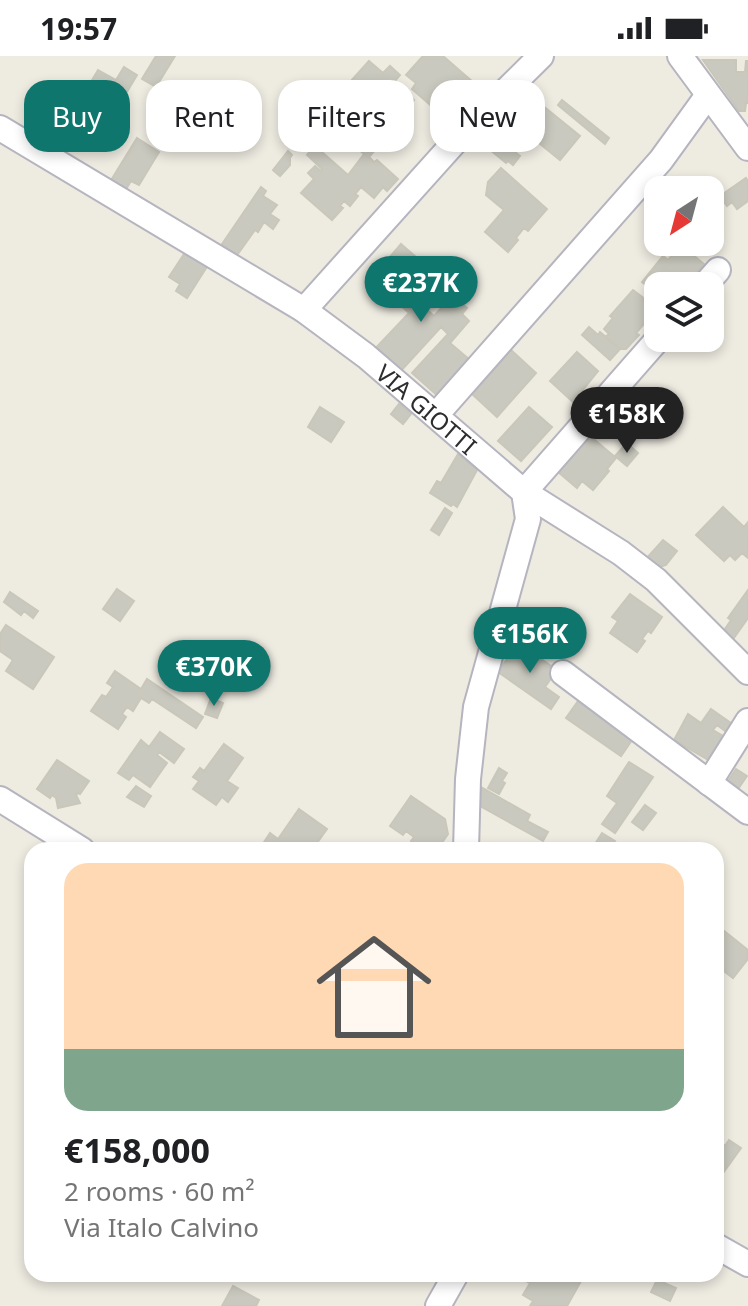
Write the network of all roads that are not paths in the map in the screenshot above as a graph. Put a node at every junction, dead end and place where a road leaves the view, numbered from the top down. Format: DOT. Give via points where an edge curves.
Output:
graph roads {
  1 [pos="541,56"];
  2 [pos="680,56"];
  3 [pos="708,95"];
  4 [pos="0,128"];
  5 [pos="748,148"];
  6 [pos="304,310"];
  7 [pos="647,352"];
  8 [pos="436,415"];
  9 [pos="524,492"];
  10 [pos="748,672"];
  11 [pos="563,673"];
  12 [pos="748,721"];
  13 [pos="709,783"];
  14 [pos="2,798"];
  15 [pos="748,812"];
  16 [pos="70,842"];
  17 [pos="466,842"];
  18 [pos="724,1250"];
  19 [pos="748,1264"];
  20 [pos="452,1282"];
  21 [pos="438,1306"];
  1 -- 6 [label="street" via="463,133"];
  2 -- 3 [label="street"];
  3 -- 5 [label="street"];
  3 -- 8 [label="street" via="661,160"];
  4 -- 6 [label="street, VIA GIOTTI"];
  6 -- 8 [label="street, VIA GIOTTI"];
  7 -- 9 [label="street"];
  8 -- 9 [label="street, VIA GIOTTI"];
  9 -- 10 [label="street, VIA GIOTTI" via="656,580"];
  9 -- 17 [label="street" via="528,519 476,707"];
  11 -- 13 [label="street"];
  12 -- 13 [label="street"];
  13 -- 15 [label="street"];
  14 -- 16 [label="street"];
  18 -- 19 [label="street"];
  20 -- 21 [label="street"];
}
